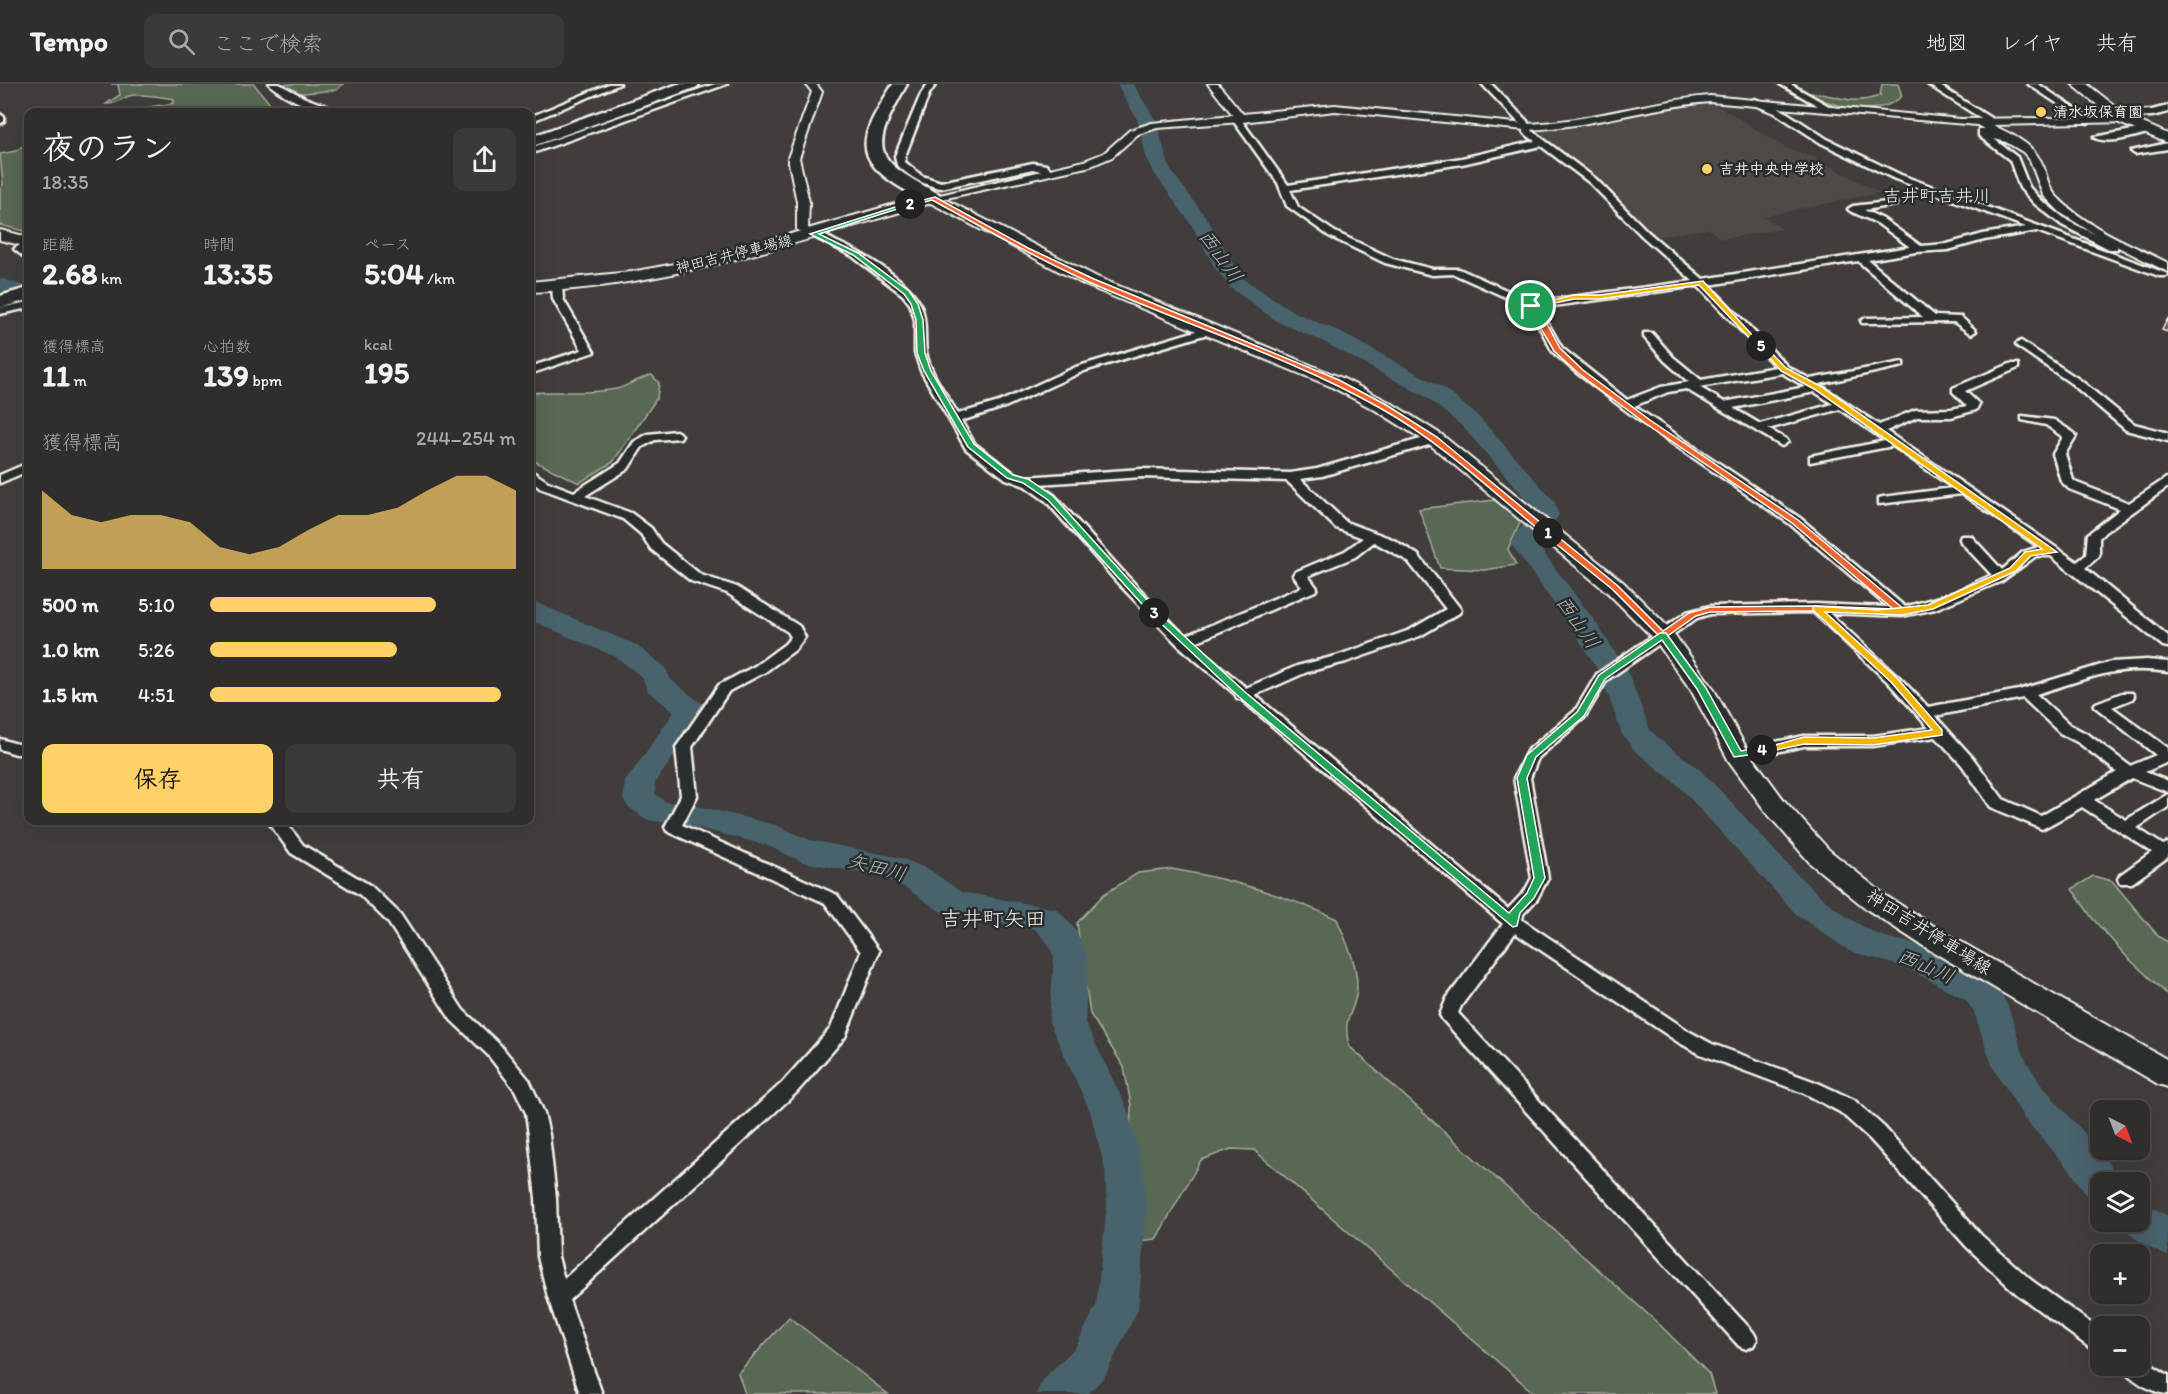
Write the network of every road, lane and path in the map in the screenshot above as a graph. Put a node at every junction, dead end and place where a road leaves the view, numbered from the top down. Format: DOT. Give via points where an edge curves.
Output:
graph roads {
  1 [pos="273,84"];
  2 [pos="661,84"];
  3 [pos="681,84"];
  4 [pos="692,84"];
  5 [pos="723,84"];
  6 [pos="811,84"];
  7 [pos="900,84"];
  8 [pos="916,84"];
  9 [pos="932,84"];
  10 [pos="1213,84"];
  11 [pos="1486,84"];
  12 [pos="1784,84"];
  13 [pos="1931,84"];
  14 [pos="2032,84"];
  15 [pos="2079,84"];
  16 [pos="624,86"];
  17 [pos="1755,102"];
  18 [pos="327,108"];
  19 [pos="2168,109"];
  20 [pos="1830,110"];
  21 [pos="2120,118"];
  22 [pos="534,119"];
  23 [pos="1239,119"];
  24 [pos="2090,121"];
  25 [pos="1978,122"];
  26 [pos="1993,122"];
  27 [pos="1525,127"];
  28 [pos="534,129"];
  29 [pos="534,130"];
  30 [pos="2144,131"];
  31 [pos="2098,137"];
  32 [pos="534,139"];
  33 [pos="2168,139"];
  34 [pos="534,140"];
  35 [pos="1540,143"];
  36 [pos="2018,144"];
  37 [pos="2168,146"];
  38 [pos="534,150"];
  39 [pos="2135,151"];
  40 [pos="883,168"];
  41 [pos="1048,172"];
  42 [pos="1286,188"];
  43 [pos="933,198"];
  44 [pos="1893,203"];
  45 [pos="2038,228"];
  46 [pos="813,234"];
  47 [pos="0,235"];
  48 [pos="24,242"];
  49 [pos="1920,249"];
  50 [pos="1860,258"];
  51 [pos="2166,272"];
  52 [pos="1701,283"];
  53 [pos="557,286"];
  54 [pos="24,287"];
  55 [pos="534,287"];
  56 [pos="0,294"];
  57 [pos="24,295"];
  58 [pos="0,302"];
  59 [pos="24,306"];
  60 [pos="1531,306"];
  61 [pos="0,311"];
  62 [pos="1933,320"];
  63 [pos="1866,321"];
  64 [pos="1210,330"];
  65 [pos="1971,331"];
  66 [pos="1648,335"];
  67 [pos="2020,344"];
  68 [pos="1899,364"];
  69 [pos="2014,366"];
  70 [pos="1784,369"];
  71 [pos="534,370"];
  72 [pos="1694,385"];
  73 [pos="1813,385"];
  74 [pos="1625,405"];
  75 [pos="1723,406"];
  76 [pos="1840,406"];
  77 [pos="2026,418"];
  78 [pos="954,419"];
  79 [pos="1758,428"];
  80 [pos="1878,430"];
  81 [pos="676,435"];
  82 [pos="2168,437"];
  83 [pos="1435,439"];
  84 [pos="1782,442"];
  85 [pos="1895,442"];
  86 [pos="1814,459"];
  87 [pos="24,469"];
  88 [pos="534,477"];
  89 [pos="1290,477"];
  90 [pos="0,479"];
  91 [pos="1026,481"];
  92 [pos="2165,486"];
  93 [pos="1962,490"];
  94 [pos="576,496"];
  95 [pos="1882,501"];
  96 [pos="2130,508"];
  97 [pos="1372,537"];
  98 [pos="1966,539"];
  99 [pos="2053,552"];
  100 [pos="2077,568"];
  101 [pos="2000,576"];
  102 [pos="1816,608"];
  103 [pos="1902,612"];
  104 [pos="1663,635"];
  105 [pos="1183,642"];
  106 [pos="2168,643"];
  107 [pos="2168,667"];
  108 [pos="2025,692"];
  109 [pos="1242,694"];
  110 [pos="2127,696"];
  111 [pos="1925,713"];
  112 [pos="1939,732"];
  113 [pos="0,744"];
  114 [pos="24,749"];
  115 [pos="1738,754"];
  116 [pos="2130,773"];
  117 [pos="2168,787"];
  118 [pos="2082,800"];
  119 [pos="2168,800"];
  120 [pos="279,825"];
  121 [pos="2126,828"];
  122 [pos="2166,851"];
  123 [pos="2127,879"];
  124 [pos="1513,923"];
  125 [pos="2168,1075"];
  126 [pos="558,1297"];
  127 [pos="2090,1336"];
  128 [pos="1746,1339"];
  129 [pos="2150,1376"];
  130 [pos="2168,1387"];
  131 [pos="591,1394"];
  1 -- 18 [label="street"];
  2 -- 29 [label="highway"];
  3 -- 32 [label="highway"];
  4 -- 34 [label="highway"];
  5 -- 38 [label="street"];
  6 -- 46 [label="street" via="817,92 814,110 793,153 803,202 801,223 803,230"];
  7 -- 40 [label="highway" via="872,135 872,149"];
  8 -- 40 [label="highway" via="882,150"];
  9 -- 41 [label="street" via="900,156 900,164 907,170 926,182 941,185 1033,166"];
  10 -- 23 [label="street"];
  11 -- 27 [label="street"];
  12 -- 20 [label="street"];
  13 -- 26 [label="street"];
  14 -- 24 [label="street"];
  15 -- 21 [label="main road"];
  16 -- 22 [label="street"];
  16 -- 28 [label="highway"];
  17 -- 20 [label="street"];
  17 -- 27 [label="street" via="1695,100 1584,123"];
  17 -- 45 [label="street" via="1778,111 1864,162"];
  19 -- 21 [label="street"];
  20 -- 25 [label="street"];
  21 -- 24 [label="street"];
  21 -- 30 [label="main road"];
  23 -- 27 [label="street" via="1348,108"];
  23 -- 41 [label="street" via="1144,128 1125,138 1100,160"];
  23 -- 42 [label="street"];
  24 -- 26 [label="street"];
  25 -- 26 [label="street"];
  25 -- 36 [label="street"];
  27 -- 35 [label="street"];
  30 -- 31 [label="street"];
  30 -- 33 [label="main road"];
  35 -- 42 [label="street" via="1462,161"];
  35 -- 52 [label="street" via="1593,182"];
  36 -- 51 [label="street" via="2032,155 2052,199"];
  36 -- 51 [label="street" via="1982,131 2014,159 2028,193 2054,215"];
  37 -- 39 [label="street"];
  40 -- 43 [label="highway"];
  41 -- 43 [label="street"];
  42 -- 60 [label="street" via="1294,209 1332,234 1400,265 1432,272 1455,271"];
  43 -- 46 [label="main road, 神田吉井停車場線"];
  43 -- 64 [label="main road, 神田吉井停車場線" via="1062,267"];
  44 -- 49 [label="street" via="1853,209 1880,221"];
  45 -- 49 [label="street" via="1983,237 1948,248"];
  45 -- 51 [label="street"];
  46 -- 53 [label="main road, 神田吉井停車場線" via="694,266"];
  46 -- 78 [label="street" via="856,254 907,293 920,320 921,353 927,371"];
  47 -- 48 [label="main road"];
  49 -- 50 [label="street"];
  50 -- 52 [label="street"];
  50 -- 62 [label="street"];
  52 -- 60 [label="street" via="1574,297"];
  52 -- 70 [label="street"];
  53 -- 55 [label="main road, 神田吉井停車場線"];
  53 -- 71 [label="street" via="558,299 588,352"];
  54 -- 56 [label="highway"];
  57 -- 58 [label="highway"];
  59 -- 61 [label="street"];
  60 -- 74 [label="street" via="1557,350"];
  62 -- 63 [label="street"];
  62 -- 65 [label="street" via="1957,319"];
  64 -- 78 [label="street" via="1080,369 1003,404"];
  64 -- 83 [label="main road, 神田吉井停車場線" via="1336,382 1384,406"];
  66 -- 72 [label="street"];
  67 -- 82 [label="street" via="2076,382 2130,427"];
  68 -- 73 [label="street"];
  69 -- 80 [label="street" via="1957,390 1972,408 1916,414"];
  70 -- 72 [label="street"];
  70 -- 73 [label="street"];
  72 -- 74 [label="street" via="1665,389"];
  72 -- 75 [label="street"];
  73 -- 75 [label="street"];
  73 -- 76 [label="street"];
  74 -- 103 [label="street" via="1795,521"];
  75 -- 79 [label="street"];
  76 -- 79 [label="street"];
  76 -- 80 [label="street"];
  77 -- 96 [label="street" via="2050,422 2070,436 2059,454 2067,481"];
  78 -- 91 [label="street" via="970,446 1010,476"];
  79 -- 84 [label="street"];
  80 -- 85 [label="street"];
  81 -- 94 [label="street" via="652,437 638,445 624,466"];
  83 -- 89 [label="street" via="1318,473"];
  83 -- 104 [label="main road, 神田吉井停車場線" via="1615,587"];
  85 -- 86 [label="street"];
  85 -- 93 [label="street"];
  87 -- 90 [label="street"];
  88 -- 94 [label="street"];
  89 -- 91 [label="street" via="1142,473"];
  89 -- 97 [label="street" via="1341,525"];
  91 -- 105 [label="street" via="1050,498"];
  92 -- 96 [label="street"];
  93 -- 95 [label="street"];
  93 -- 99 [label="street"];
  94 -- 126 [label="street" via="627,516 696,578 732,590 794,629 798,637 790,647 724,688 684,747 688,796 673,827 831,899 870,951 839,1032 789,1088"];
  96 -- 100 [label="street" via="2093,537 2092,556"];
  97 -- 105 [label="street" via="1350,554 1300,575 1310,588"];
  97 -- 109 [label="street" via="1413,558 1454,610 1415,633 1302,669"];
  98 -- 101 [label="street"];
  99 -- 100 [label="street"];
  99 -- 101 [label="street" via="2028,554"];
  100 -- 106 [label="street"];
  101 -- 103 [label="street" via="1930,607"];
  102 -- 103 [label="street"];
  102 -- 104 [label="street" via="1710,610 1692,615"];
  102 -- 111 [label="street"];
  104 -- 115 [label="main road, 神田吉井停車場線" via="1701,688"];
  104 -- 124 [label="street" via="1602,677 1580,714 1532,755 1522,778 1540,878 1531,896 1515,912"];
  105 -- 109 [label="street"];
  107 -- 108 [label="street" via="2145,662 2119,663"];
  108 -- 111 [label="street"];
  108 -- 116 [label="street" via="2065,729"];
  109 -- 124 [label="street"];
  110 -- 116 [label="street" via="2101,706 2168,756"];
  111 -- 112 [label="street"];
  112 -- 115 [label="street" via="1873,741 1804,741"];
  112 -- 118 [label="street" via="1967,761 1997,803 2042,823"];
  113 -- 114 [label="street"];
  115 -- 125 [label="main road, 神田吉井停車場線" via="1774,806 1820,856 1877,903"];
  116 -- 117 [label="street"];
  116 -- 118 [label="street"];
  118 -- 121 [label="street"];
  119 -- 121 [label="street"];
  120 -- 126 [label="street" via="297,849 365,890 394,918 457,1015 494,1050 522,1085 535,1113 539,1135 548,1257"];
  121 -- 122 [label="street"];
  122 -- 123 [label="street"];
  124 -- 127 [label="street" via="1684,1037 1847,1106 1877,1132 1974,1241 2024,1287"];
  124 -- 128 [label="street" via="1453,1003 1449,1015"];
  126 -- 131 [label="street"];
  129 -- 130 [label="street"];
}
